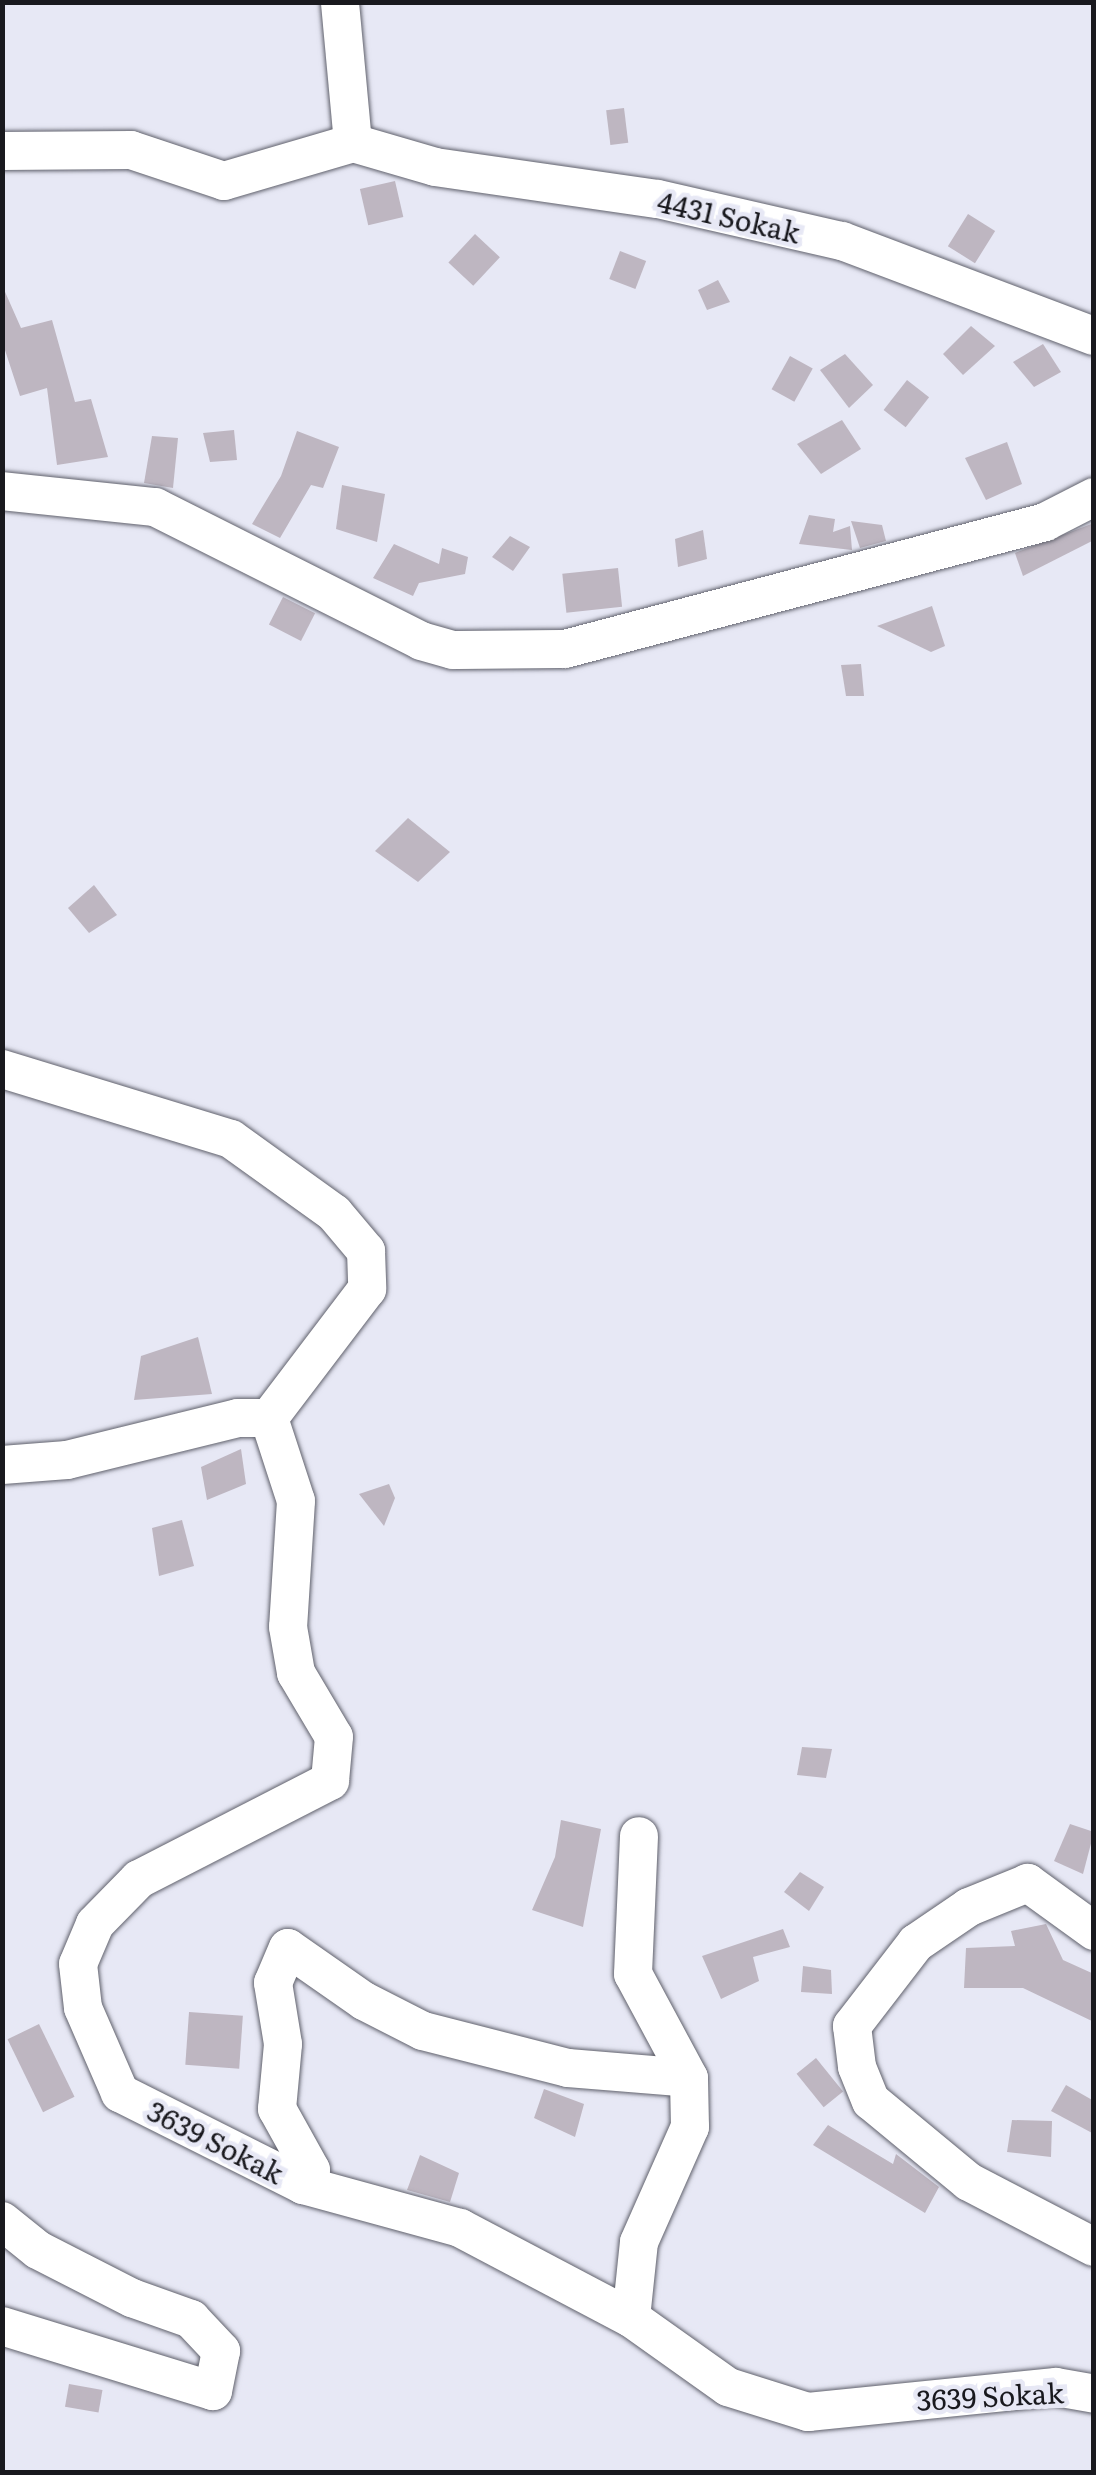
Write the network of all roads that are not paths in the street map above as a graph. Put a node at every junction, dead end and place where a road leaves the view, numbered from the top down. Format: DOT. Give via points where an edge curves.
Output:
graph roads {
  1 [pos="340,2"];
  2 [pos="353,143"];
  3 [pos="2,151"];
  4 [pos="1094,336"];
  5 [pos="2,491"];
  6 [pos="1094,497"];
  7 [pos="2,1070"];
  8 [pos="270,1418"];
  9 [pos="2,1465"];
  10 [pos="639,1836"];
  11 [pos="1094,1931"];
  12 [pos="689,2078"];
  13 [pos="302,2185"];
  14 [pos="2,2222"];
  15 [pos="1094,2247"];
  16 [pos="631,2318"];
  17 [pos="2,2326"];
  18 [pos="1094,2394"];
  1 -- 2 [label="street"];
  2 -- 3 [label="street" via="224,180 131,150"];
  2 -- 4 [label="street, 4431 Sokak" via="436,166 658,199 842,241"];
  5 -- 6 [label="street" via="156,507 421,641 453,650 565,649 1045,522"];
  7 -- 8 [label="street" via="231,1139 334,1213 366,1251 367,1289"];
  8 -- 9 [label="street" via="238,1418 67,1460"];
  8 -- 13 [label="street, 3639 Sokak" via="296,1501 288,1627 293,1658 334,1738 330,1781 139,1879 95,1924 78,1964 82,2008 120,2093"];
  10 -- 12 [label="street" via="633,1974"];
  11 -- 15 [label="street" via="1028,1883 968,1907 916,1942 852,2026 856,2067 871,2101 969,2182"];
  12 -- 13 [label="street" via="568,2068 423,2031 364,2002 288,1948 274,1983 283,2044 277,2109 311,2170"];
  12 -- 16 [label="street" via="690,2127 638,2242"];
  13 -- 16 [label="street, 3639 Sokak" via="460,2228"];
  14 -- 17 [label="street" via="54,2258 191,2319 221,2350 214,2390"];
  16 -- 18 [label="street, 3639 Sokak" via="728,2387 808,2412 1056,2386"];
}
